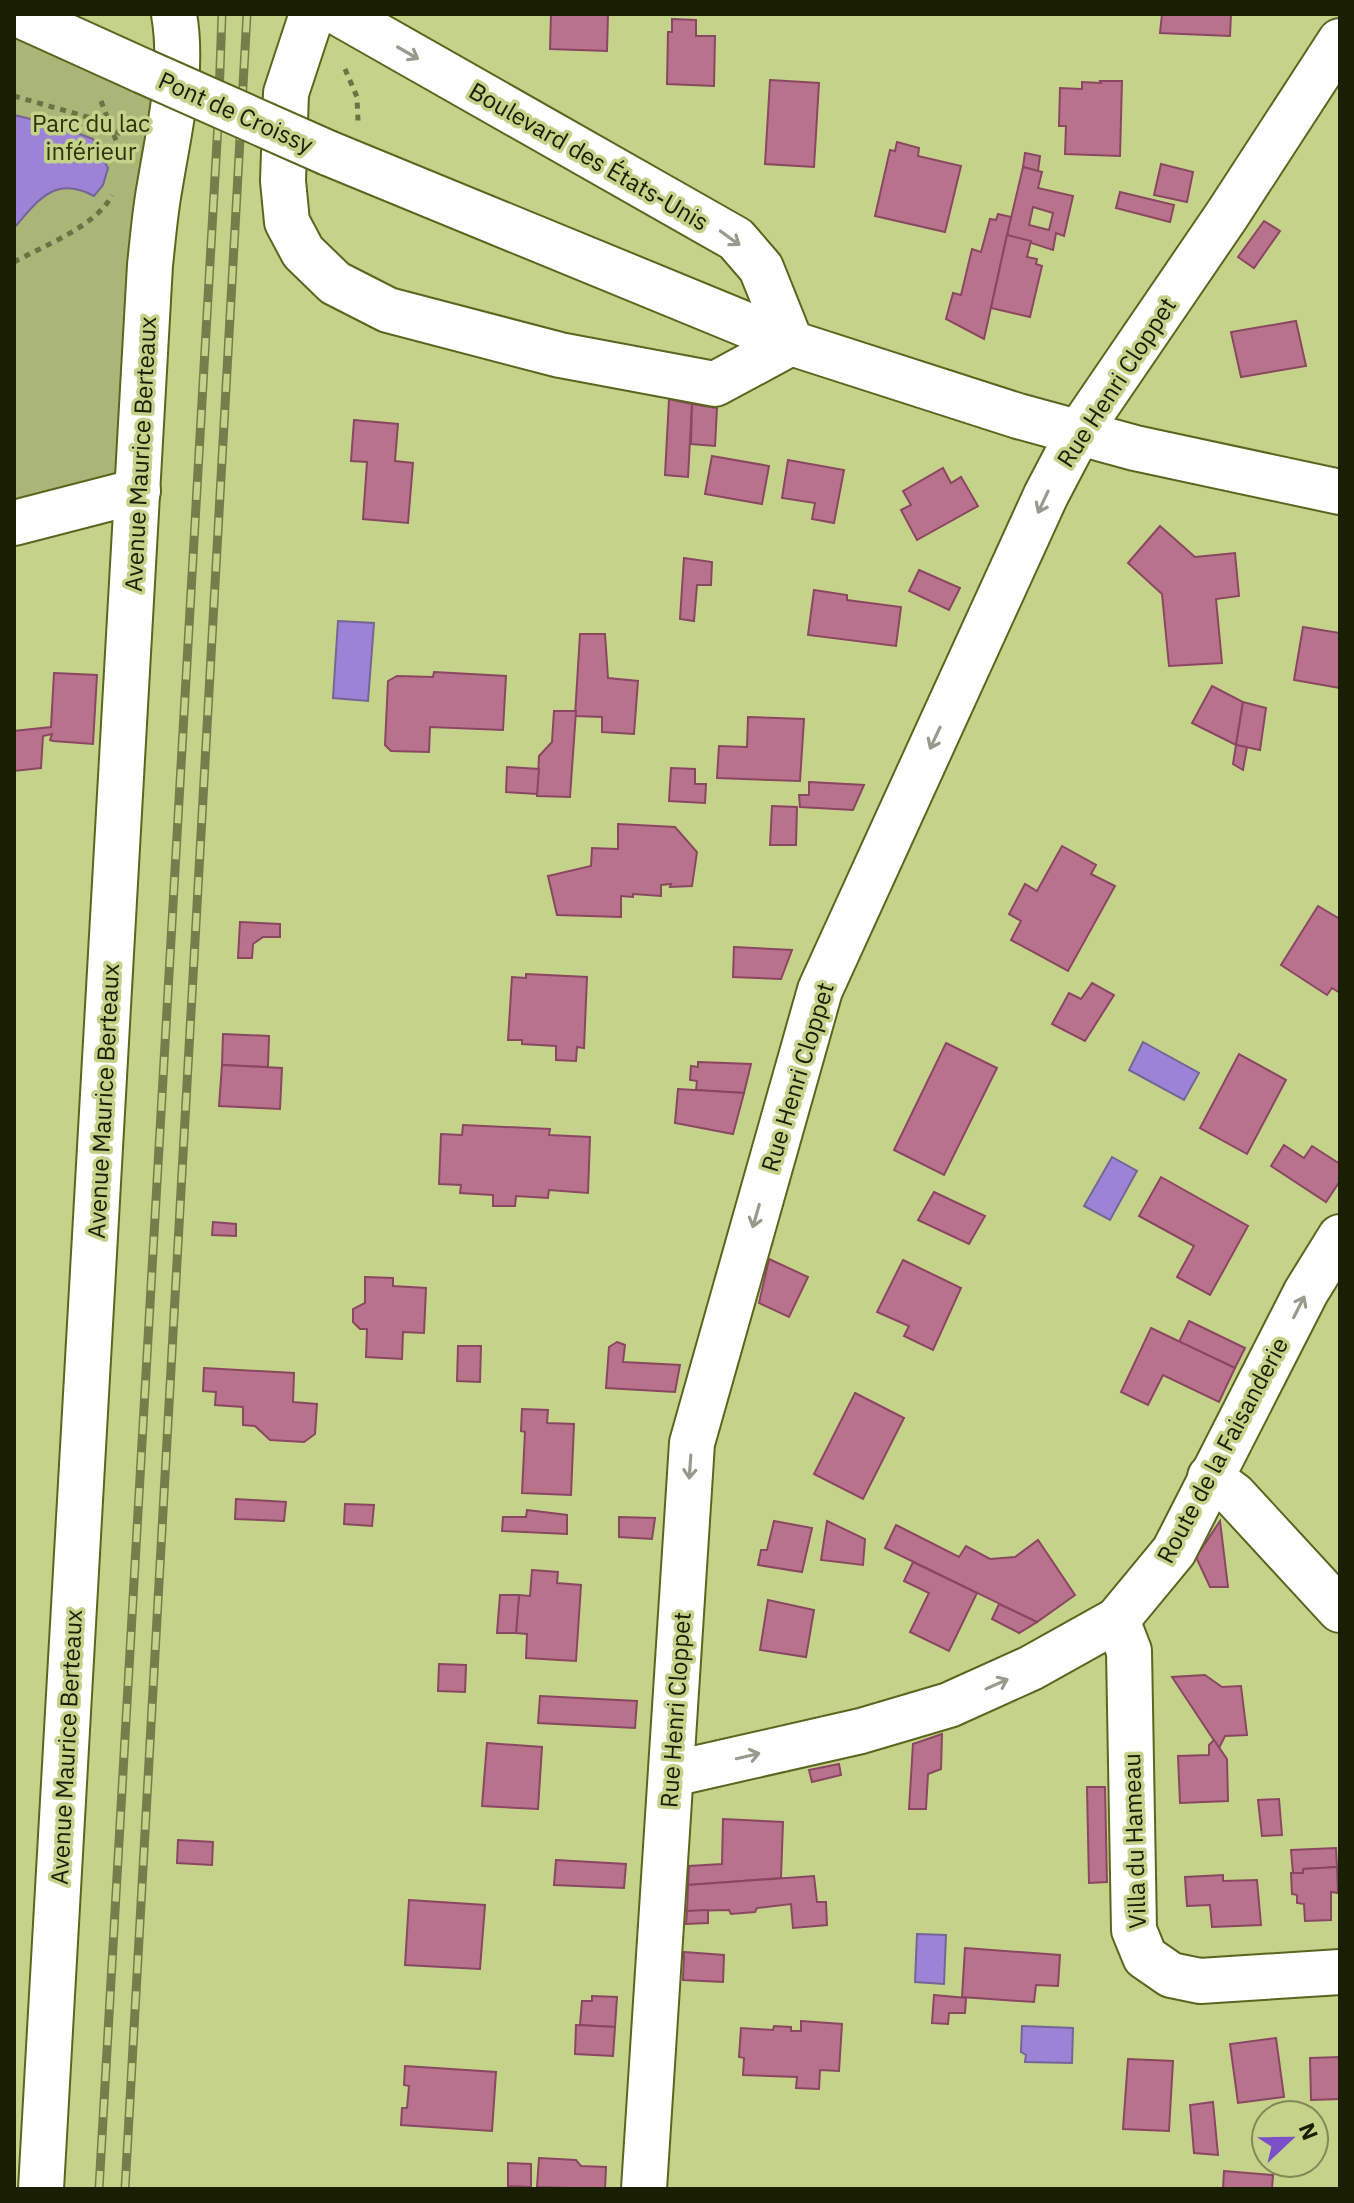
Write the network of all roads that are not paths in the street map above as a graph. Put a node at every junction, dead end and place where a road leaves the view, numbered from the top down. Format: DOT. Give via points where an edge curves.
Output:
graph roads {
  1 [pos="17,14"];
  2 [pos="174,14"];
  3 [pos="312,14"];
  4 [pos="340,35"];
  5 [pos="1340,41"];
  6 [pos="791,343"];
  7 [pos="1079,432"];
  8 [pos="138,491"];
  9 [pos="1340,492"];
  10 [pos="14,523"];
  11 [pos="1340,1237"];
  12 [pos="1210,1477"];
  13 [pos="1340,1610"];
  14 [pos="1117,1620"];
  15 [pos="672,1774"];
  16 [pos="1340,1972"];
  17 [pos="41,2189"];
  18 [pos="644,2189"];
  1 -- 6 [label="street, Pont de Croissy, bridge" via="344,160"];
  2 -- 8 [label="street, Avenue Maurice Berteaux" via="173,123 150,265"];
  3 -- 6 [label="street" via="286,93 283,181 287,222 303,252 335,283 388,310 545,352 715,384"];
  4 -- 6 [label="street, Boulevard des États-Unis, one-way" via="736,239 761,268"];
  5 -- 7 [label="street, Rue Henri Cloppet"];
  6 -- 7 [label="street"];
  7 -- 9 [label="street"];
  7 -- 15 [label="street, Rue Henri Cloppet, one-way" via="820,990 692,1443"];
  8 -- 10 [label="street"];
  8 -- 17 [label="street, Avenue Maurice Berteaux"];
  12 -- 11 [label="street, Route de la Faisanderie, one-way"];
  12 -- 13 [label="street" via="1234,1495"];
  12 -- 14 [label="street, Route de la Faisanderie" via="1174,1551"];
  15 -- 14 [label="street, Route de la Faisanderie, one-way" via="949,1705 1031,1668"];
  14 -- 16 [label="street, Villa du Hameau" via="1129,1651 1134,1930 1145,1957 1171,1975 1200,1981"];
  15 -- 18 [label="street, Rue Henri Cloppet"];
}
